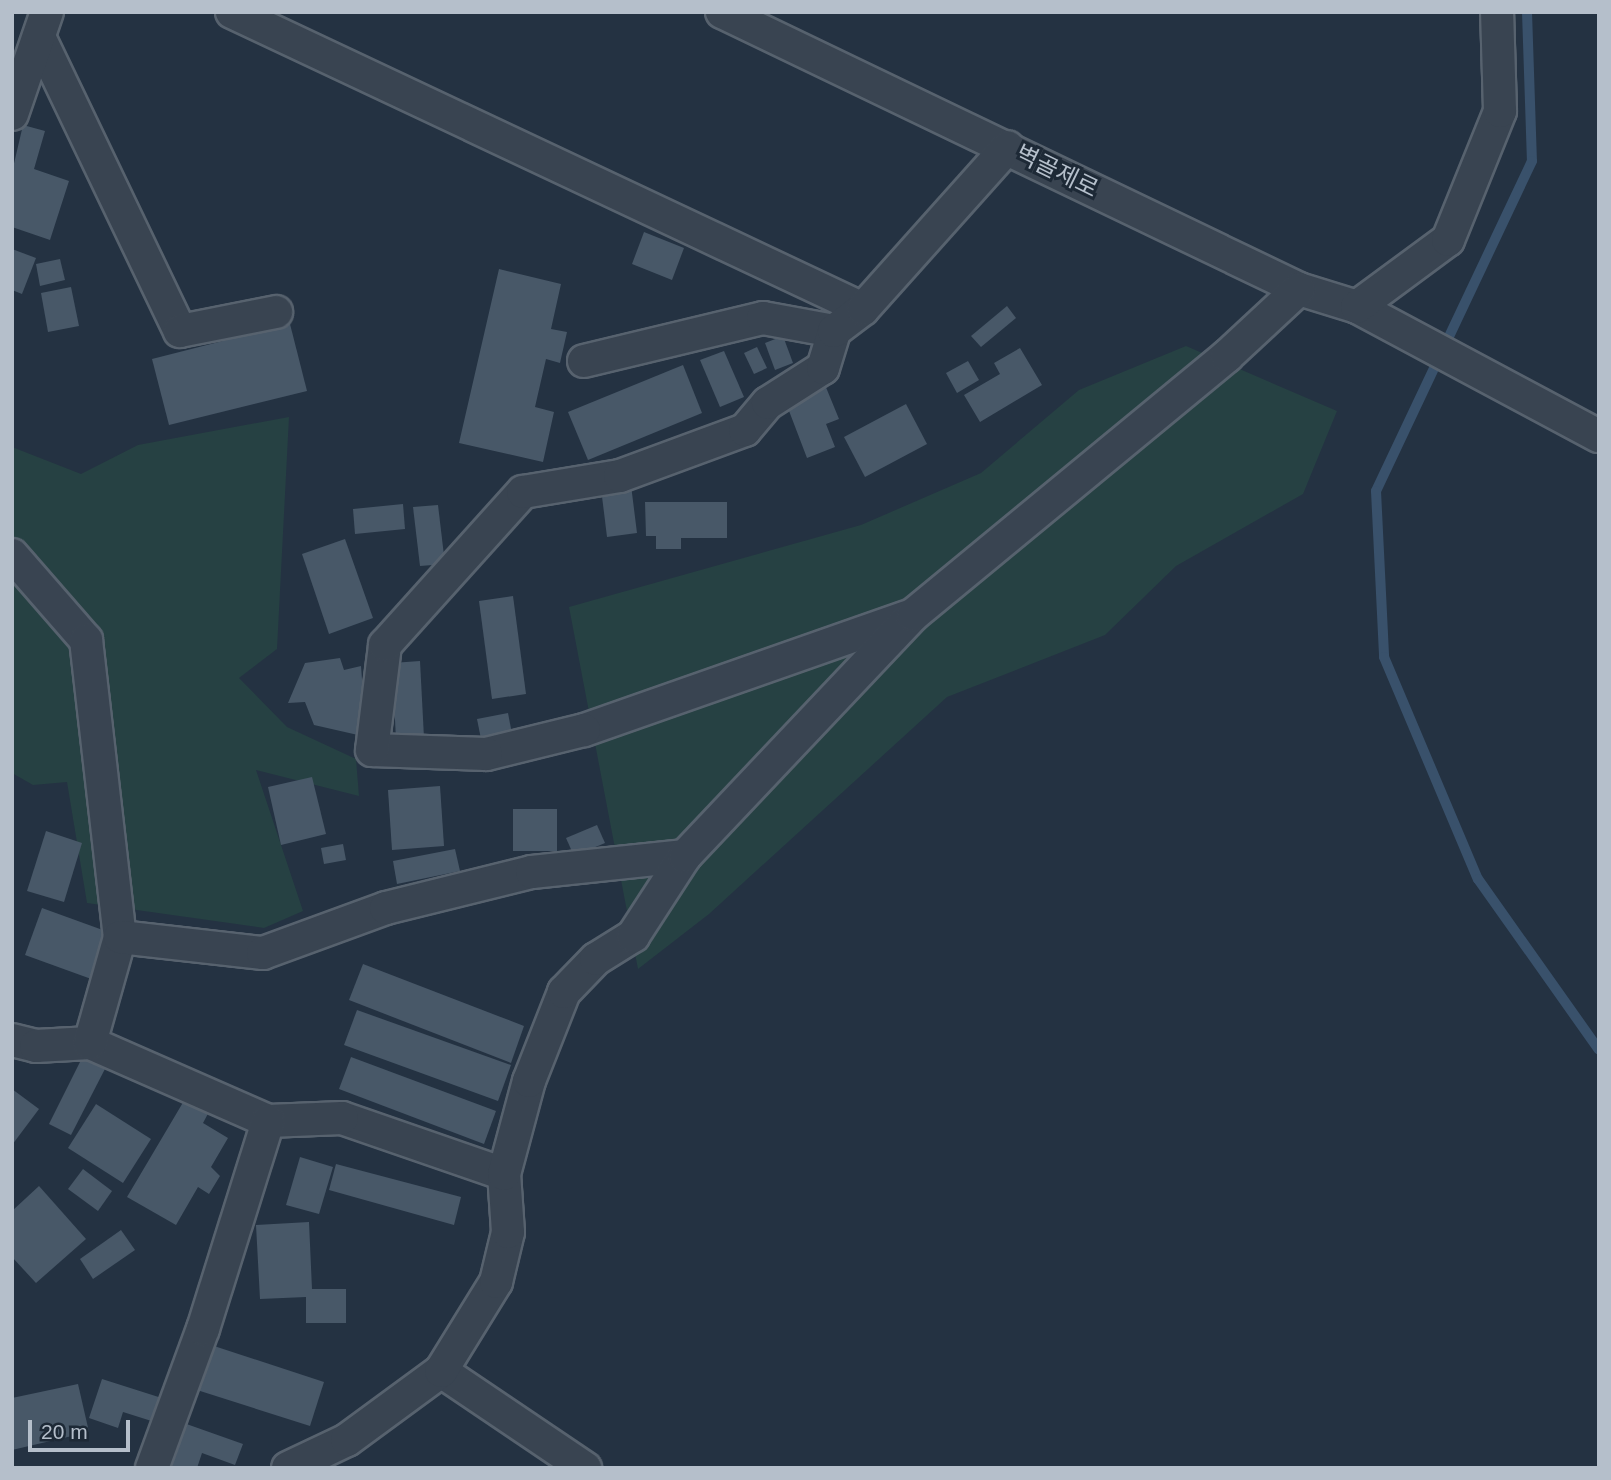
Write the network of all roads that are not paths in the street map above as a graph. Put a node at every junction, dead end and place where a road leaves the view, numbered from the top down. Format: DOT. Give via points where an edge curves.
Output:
graph roads {
  1 [pos="232,12"];
  2 [pos="722,12"];
  3 [pos="1497,12"];
  4 [pos="43,24"];
  5 [pos="12,114"];
  6 [pos="1008,147"];
  7 [pos="1299,289"];
  8 [pos="1357,307"];
  9 [pos="863,309"];
  10 [pos="276,312"];
  11 [pos="834,331"];
  12 [pos="584,361"];
  13 [pos="1599,436"];
  14 [pos="12,555"];
  15 [pos="914,615"];
  16 [pos="685,856"];
  17 [pos="120,937"];
  18 [pos="12,1040"];
  19 [pos="90,1043"];
  20 [pos="268,1121"];
  21 [pos="504,1174"];
  22 [pos="442,1371"];
  23 [pos="152,1468"];
  24 [pos="288,1468"];
  25 [pos="585,1468"];
  1 -- 9 [label="street"];
  2 -- 6 [label="street, 벽골제로"];
  3 -- 8 [label="street" via="1500,111 1448,240"];
  4 -- 5 [label="street"];
  4 -- 10 [label="street" via="180,331"];
  6 -- 7 [label="street, 벽골제로"];
  6 -- 9 [label="street"];
  7 -- 8 [label="street, 벽골제로"];
  7 -- 15 [label="street" via="1227,356"];
  8 -- 13 [label="street, 벽골제로"];
  9 -- 11 [label="street"];
  11 -- 12 [label="street" via="763,318"];
  11 -- 15 [label="street" via="823,368 768,403 745,430 620,476 523,492 386,645 372,750 486,754 584,730"];
  14 -- 17 [label="street" via="86,640"];
  15 -- 16 [label="street"];
  16 -- 17 [label="street" via="532,872 386,908 263,953"];
  16 -- 21 [label="street" via="633,936 596,959 564,992 529,1082"];
  17 -- 19 [label="street"];
  18 -- 19 [label="street" via="36,1046"];
  19 -- 20 [label="street"];
  20 -- 21 [label="street" via="342,1118"];
  20 -- 23 [label="street" via="203,1329"];
  21 -- 22 [label="street" via="508,1232 496,1282"];
  22 -- 24 [label="street" via="346,1440"];
  22 -- 25 [label="street"];
}
